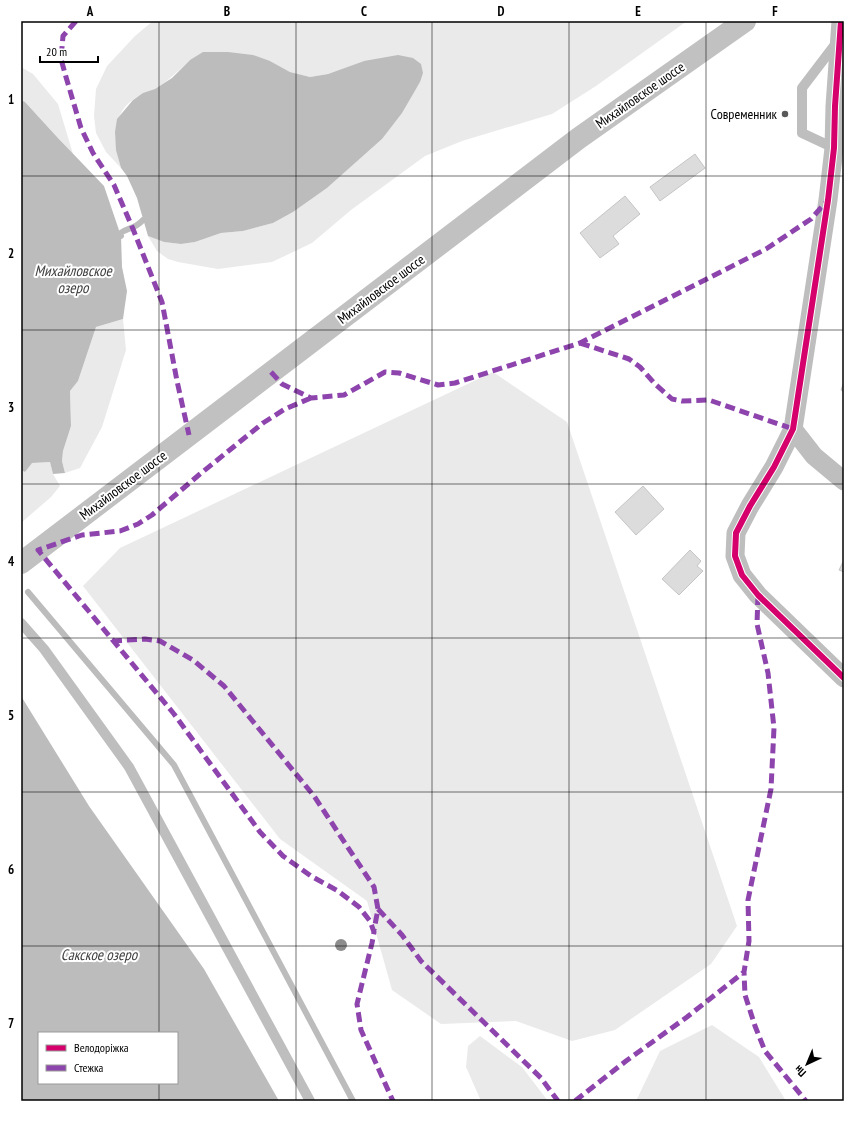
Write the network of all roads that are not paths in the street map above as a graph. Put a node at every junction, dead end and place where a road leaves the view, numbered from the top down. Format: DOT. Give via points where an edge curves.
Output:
graph roads {
  1 [pos="745,21"];
  2 [pos="841,29"];
  3 [pos="834,148"];
  4 [pos="793,429"];
  5 [pos="844,481"];
  6 [pos="21,563"];
  7 [pos="21,623"];
  8 [pos="844,678"];
  9 [pos="310,1101"];
  1 -- 6 [label="main road, Михайловское шоссе" via="579,138"];
  2 -- 3 [label="street"];
  2 -- 3 [label="lane" via="802,88 802,133"];
  3 -- 4 [label="street"];
  4 -- 5 [label="street" via="814,456"];
  4 -- 8 [label="street" via="736,533 735,556 742,575 758,595"];
  7 -- 9 [label="lane" via="44,649 129,767"];
}
